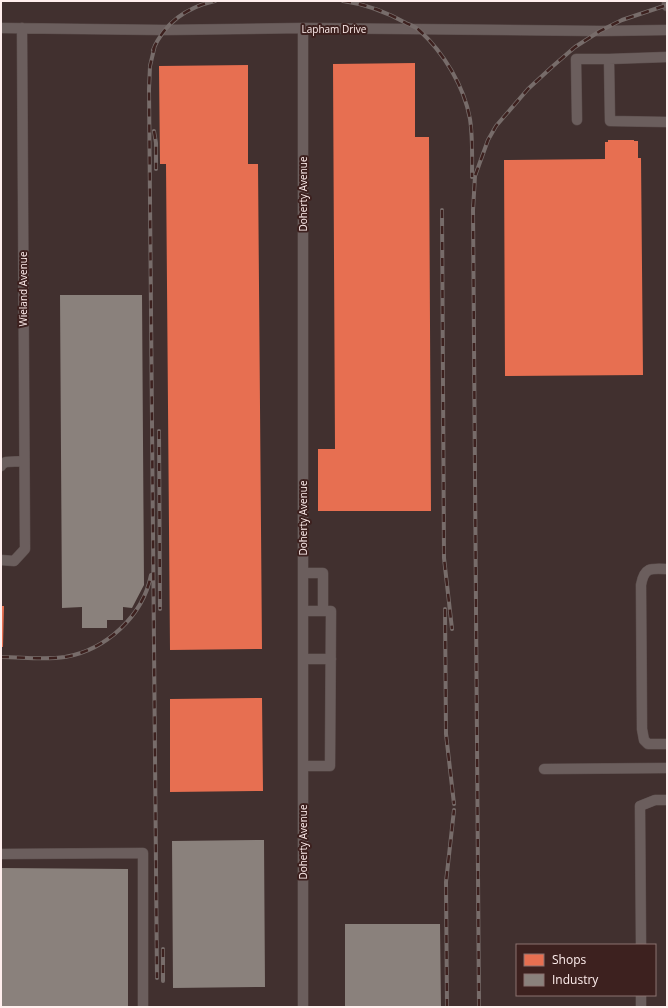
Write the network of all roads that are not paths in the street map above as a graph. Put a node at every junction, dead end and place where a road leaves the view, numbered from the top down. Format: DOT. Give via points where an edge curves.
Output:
graph roads {
  1 [pos="667,1"];
  2 [pos="667,6"];
  3 [pos="1,28"];
  4 [pos="22,28"];
  5 [pos="303,28"];
  6 [pos="667,30"];
  7 [pos="667,58"];
  8 [pos="609,59"];
  9 [pos="577,120"];
  10 [pos="667,122"];
  11 [pos="24,461"];
  12 [pos="1,466"];
  13 [pos="1,560"];
  14 [pos="667,569"];
  15 [pos="303,573"];
  16 [pos="303,611"];
  17 [pos="323,611"];
  18 [pos="303,659"];
  19 [pos="331,659"];
  20 [pos="667,744"];
  21 [pos="303,766"];
  22 [pos="667,768"];
  23 [pos="544,769"];
  24 [pos="667,800"];
  25 [pos="1,854"];
  26 [pos="641,944"];
  27 [pos="641,996"];
  28 [pos="143,1007"];
  29 [pos="303,1007"];
  30 [pos="641,1007"];
  1 -- 2 [label="street"];
  3 -- 4 [label="street, Lapham Drive"];
  4 -- 5 [label="street, Lapham Drive"];
  4 -- 11 [label="street, Wieland Avenue"];
  5 -- 6 [label="street, Lapham Drive"];
  5 -- 15 [label="street, Doherty Avenue"];
  7 -- 8 [label="street"];
  8 -- 9 [label="street" via="576,59"];
  8 -- 10 [label="street" via="610,121"];
  11 -- 12 [label="street" via="6,462"];
  11 -- 13 [label="street, Wieland Avenue" via="25,549 14,561"];
  14 -- 20 [label="street" via="652,568 645,572 641,585 643,735 648,744"];
  15 -- 16 [label="street, Doherty Avenue"];
  15 -- 17 [label="street" via="324,573"];
  16 -- 17 [label="street"];
  16 -- 18 [label="street, Doherty Avenue"];
  17 -- 19 [label="street" via="331,611"];
  18 -- 19 [label="street"];
  18 -- 21 [label="street, Doherty Avenue"];
  19 -- 21 [label="street" via="330,766"];
  21 -- 29 [label="street, Doherty Avenue"];
  22 -- 23 [label="street"];
  24 -- 26 [label="street" via="655,800 640,806"];
  25 -- 28 [label="street" via="143,853"];
  27 -- 30 [label="street"];
}
